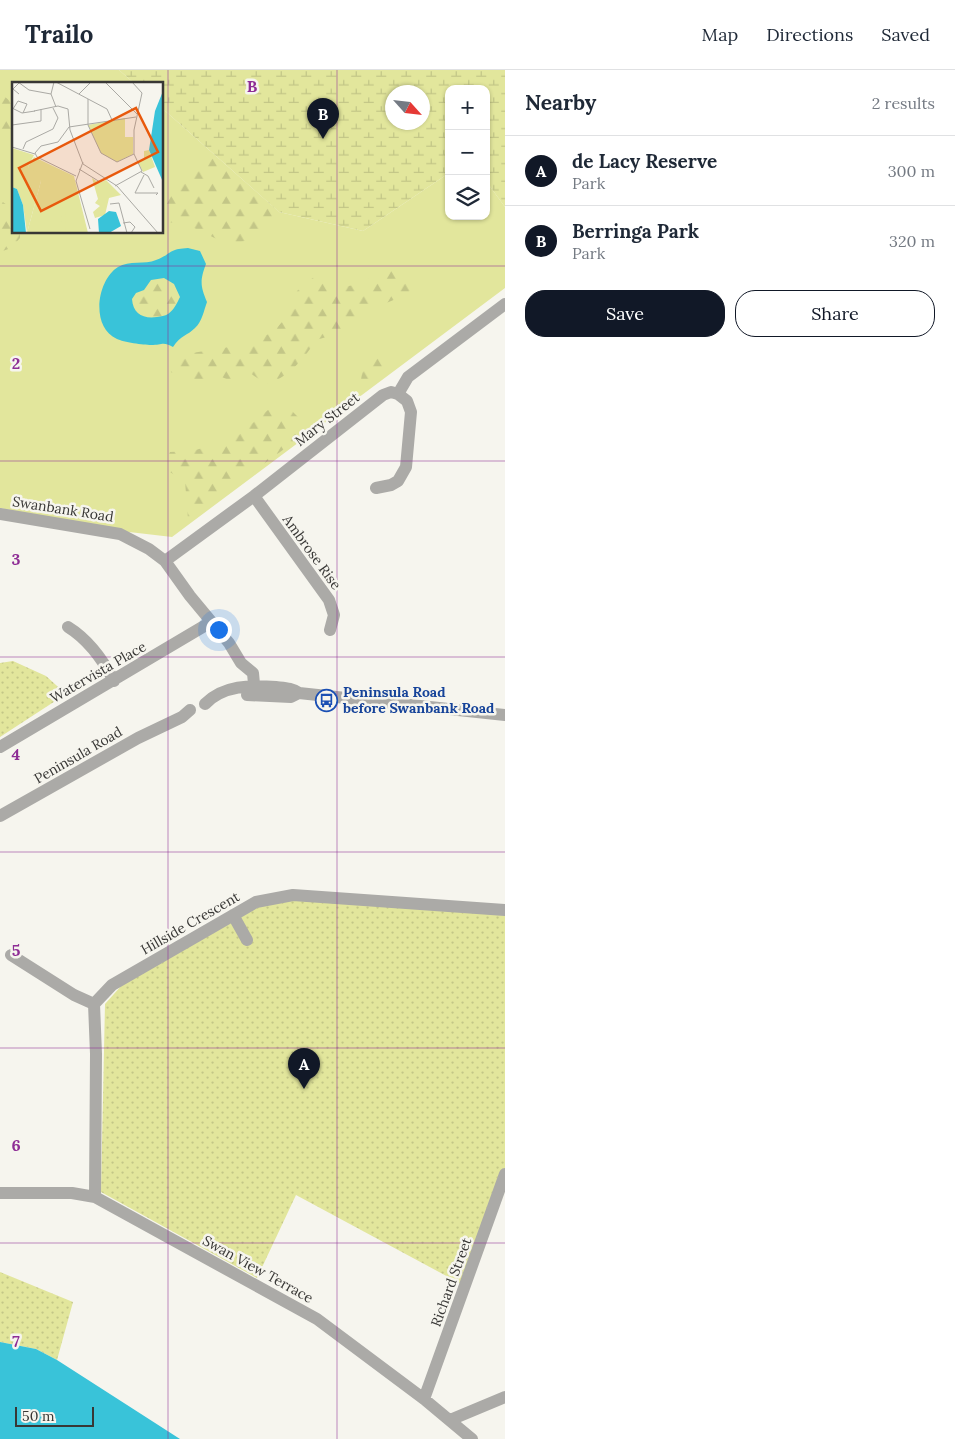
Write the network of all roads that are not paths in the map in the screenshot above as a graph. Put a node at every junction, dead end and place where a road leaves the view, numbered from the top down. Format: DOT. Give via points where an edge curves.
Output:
graph roads {
  1 [pos="505,304"];
  2 [pos="398,394"];
  3 [pos="376,488"];
  4 [pos="254,496"];
  5 [pos="0,514"];
  6 [pos="165,561"];
  7 [pos="211,622"];
  8 [pos="68,627"];
  9 [pos="330,630"];
  10 [pos="114,681"];
  11 [pos="249,691"];
  12 [pos="505,715"];
  13 [pos="0,747"];
  14 [pos="0,816"];
  15 [pos="505,910"];
  16 [pos="233,915"];
  17 [pos="247,940"];
  18 [pos="11,955"];
  19 [pos="94,1004"];
  20 [pos="505,1174"];
  21 [pos="0,1193"];
  22 [pos="95,1197"];
  23 [pos="505,1398"];
  24 [pos="424,1399"];
  25 [pos="450,1420"];
  26 [pos="472,1439"];
  1 -- 2 [label="street" via="408,377"];
  2 -- 3 [label="street" via="408,401 411,412 406,467 398,481"];
  2 -- 4 [label="street, Mary Street" via="383,395"];
  4 -- 6 [label="street, Mary Street"];
  4 -- 9 [label="street, Ambrose Rise" via="329,600 334,615"];
  5 -- 6 [label="street, Swanbank Road" via="120,534"];
  6 -- 7 [label="street, Swanbank Road"];
  7 -- 10 [label="street, Watervista Place"];
  7 -- 11 [label="street, Swanbank Road" via="241,663 253,672"];
  8 -- 10 [label="street" via="83,637"];
  10 -- 13 [label="street, Watervista Place"];
  11 -- 12 [label="street, Peninsula Road" via="294,689 299,693"];
  11 -- 14 [label="street, Peninsula Road" via="190,710"];
  15 -- 16 [label="street, Hillside Crescent" via="293,895 256,902"];
  16 -- 17 [label="street"];
  16 -- 19 [label="street, Hillside Crescent" via="112,985"];
  18 -- 19 [label="street" via="74,996"];
  19 -- 22 [label="street"];
  20 -- 24 [label="street, Richard Street"];
  21 -- 22 [label="street, Swan View Terrace" via="72,1193"];
  22 -- 24 [label="street, Swan View Terrace" via="317,1319"];
  23 -- 25 [label="street"];
  24 -- 25 [label="street, Swan View Terrace"];
  25 -- 26 [label="street, Swan View Terrace"];
}
